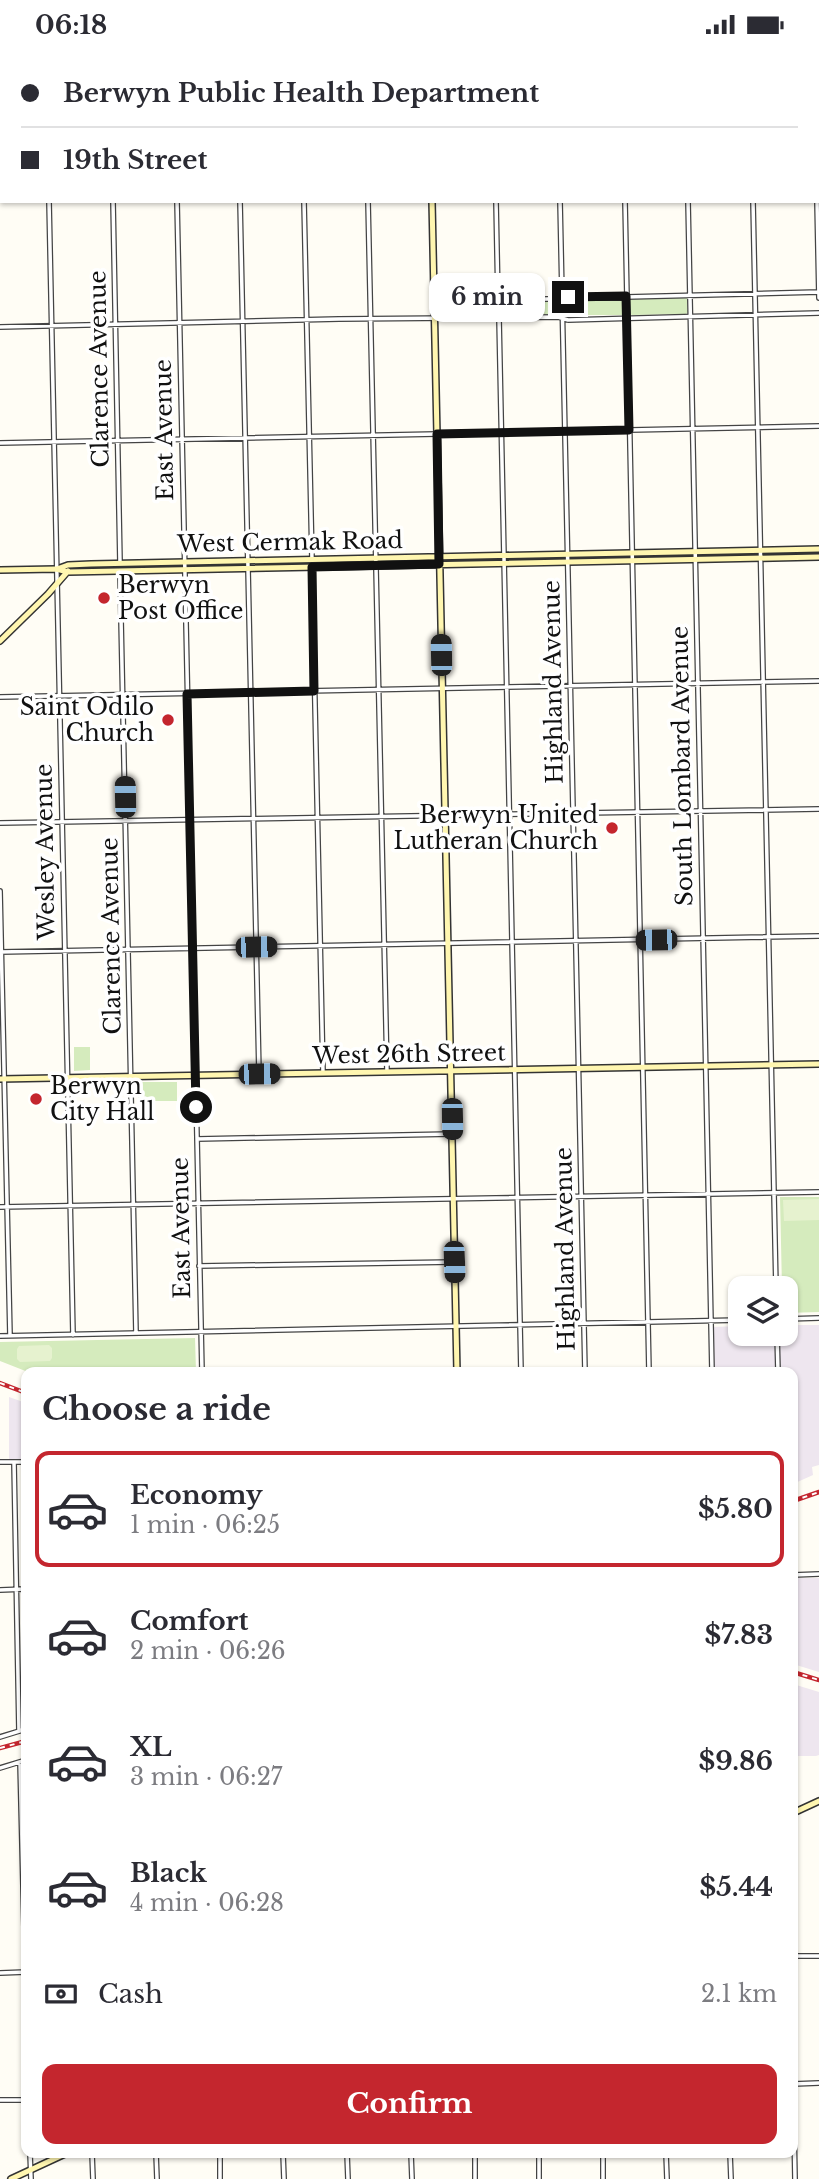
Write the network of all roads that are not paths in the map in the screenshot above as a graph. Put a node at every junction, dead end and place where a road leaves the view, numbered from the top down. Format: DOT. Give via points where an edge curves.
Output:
graph roads {
  1 [pos="49,203"];
  2 [pos="113,203"];
  3 [pos="177,203"];
  4 [pos="240,203"];
  5 [pos="304,203"];
  6 [pos="368,203"];
  7 [pos="432,203"];
  8 [pos="496,203"];
  9 [pos="560,203"];
  10 [pos="625,203"];
  11 [pos="688,203"];
  12 [pos="753,203"];
  13 [pos="817,203"];
  14 [pos="819,292"];
  15 [pos="755,294"];
  16 [pos="690,295"];
  17 [pos="626,296"];
  18 [pos="819,298"];
  19 [pos="562,299"];
  20 [pos="498,301"];
  21 [pos="434,302"];
  22 [pos="819,313"];
  23 [pos="755,314"];
  24 [pos="691,316"];
  25 [pos="370,318"];
  26 [pos="627,318"];
  27 [pos="435,319"];
  28 [pos="499,319"];
  29 [pos="563,319"];
  30 [pos="307,320"];
  31 [pos="243,321"];
  32 [pos="179,322"];
  33 [pos="116,324"];
  34 [pos="52,325"];
  35 [pos="0,327"];
  36 [pos="819,426"];
  37 [pos="758,427"];
  38 [pos="693,428"];
  39 [pos="629,430"];
  40 [pos="565,431"];
  41 [pos="502,432"];
  42 [pos="437,434"];
  43 [pos="373,435"];
  44 [pos="310,436"];
  45 [pos="245,437"];
  46 [pos="182,438"];
  47 [pos="118,440"];
  48 [pos="54,441"];
  49 [pos="0,443"];
  50 [pos="819,549"];
  51 [pos="695,552"];
  52 [pos="632,553"];
  53 [pos="568,554"];
  54 [pos="760,554"];
  55 [pos="504,555"];
  56 [pos="439,557"];
  57 [pos="819,557"];
  58 [pos="376,558"];
  59 [pos="312,559"];
  60 [pos="696,559"];
  61 [pos="248,561"];
  62 [pos="632,561"];
  63 [pos="185,562"];
  64 [pos="568,562"];
  65 [pos="120,563"];
  66 [pos="504,563"];
  67 [pos="439,564"];
  68 [pos="376,566"];
  69 [pos="312,567"];
  70 [pos="68,568"];
  71 [pos="248,568"];
  72 [pos="56,569"];
  73 [pos="185,569"];
  74 [pos="0,570"];
  75 [pos="120,571"];
  76 [pos="57,585"];
  77 [pos="0,641"];
  78 [pos="819,681"];
  79 [pos="763,682"];
  80 [pos="698,684"];
  81 [pos="635,685"];
  82 [pos="570,686"];
  83 [pos="507,687"];
  84 [pos="442,689"];
  85 [pos="379,690"];
  86 [pos="314,691"];
  87 [pos="251,692"];
  88 [pos="187,694"];
  89 [pos="123,695"];
  90 [pos="60,696"];
  91 [pos="0,697"];
  92 [pos="819,809"];
  93 [pos="766,810"];
  94 [pos="701,811"];
  95 [pos="637,812"];
  96 [pos="573,813"];
  97 [pos="509,814"];
  98 [pos="445,815"];
  99 [pos="381,817"];
  100 [pos="317,818"];
  101 [pos="254,819"];
  102 [pos="190,820"];
  103 [pos="126,821"];
  104 [pos="62,822"];
  105 [pos="0,823"];
  106 [pos="0,891"];
  107 [pos="819,936"];
  108 [pos="768,937"];
  109 [pos="703,939"];
  110 [pos="640,940"];
  111 [pos="576,941"];
  112 [pos="512,943"];
  113 [pos="448,944"];
  114 [pos="384,945"];
  115 [pos="320,946"];
  116 [pos="256,947"];
  117 [pos="193,948"];
  118 [pos="128,949"];
  119 [pos="65,950"];
  120 [pos="1,952"];
  121 [pos="819,1064"];
  122 [pos="771,1065"];
  123 [pos="706,1066"];
  124 [pos="642,1068"];
  125 [pos="579,1069"];
  126 [pos="450,1070"];
  127 [pos="515,1070"];
  128 [pos="387,1072"];
  129 [pos="323,1073"];
  130 [pos="259,1074"];
  131 [pos="195,1075"];
  132 [pos="131,1076"];
  133 [pos="68,1077"];
  134 [pos="2,1079"];
  135 [pos="452,1134"];
  136 [pos="197,1139"];
  137 [pos="819,1192"];
  138 [pos="775,1193"];
  139 [pos="708,1194"];
  140 [pos="646,1195"];
  141 [pos="581,1196"];
  142 [pos="517,1198"];
  143 [pos="453,1199"];
  144 [pos="198,1203"];
  145 [pos="134,1204"];
  146 [pos="71,1205"];
  147 [pos="7,1206"];
  148 [pos="0,1207"];
  149 [pos="454,1262"];
  150 [pos="199,1266"];
  151 [pos="776,1276"];
  152 [pos="819,1318"];
  153 [pos="798,1319"];
  154 [pos="711,1320"];
  155 [pos="728,1320"];
  156 [pos="648,1322"];
  157 [pos="584,1323"];
  158 [pos="520,1324"];
  159 [pos="456,1326"];
  160 [pos="201,1332"];
  161 [pos="136,1333"];
  162 [pos="73,1335"];
  163 [pos="0,1336"];
  164 [pos="10,1336"];
  165 [pos="777,1346"];
  166 [pos="202,1367"];
  167 [pos="457,1367"];
  168 [pos="521,1367"];
  169 [pos="585,1367"];
  170 [pos="649,1367"];
  171 [pos="712,1367"];
  172 [pos="778,1367"];
  173 [pos="0,1462"];
  174 [pos="14,1462"];
  175 [pos="21,1462"];
  176 [pos="819,1574"];
  177 [pos="798,1575"];
  178 [pos="16,1589"];
  179 [pos="21,1589"];
  180 [pos="0,1590"];
  181 [pos="19,1731"];
  182 [pos="0,1737"];
  183 [pos="20,1762"];
  184 [pos="0,1768"];
  185 [pos="21,1782"];
  186 [pos="819,1801"];
  187 [pos="798,1811"];
  188 [pos="798,1956"];
  189 [pos="819,1956"];
  190 [pos="21,1972"];
  191 [pos="0,1973"];
  192 [pos="819,2083"];
  193 [pos="798,2084"];
  194 [pos="0,2100"];
  195 [pos="21,2100"];
  196 [pos="30,2158"];
  197 [pos="57,2158"];
  198 [pos="92,2158"];
  199 [pos="156,2158"];
  200 [pos="220,2158"];
  201 [pos="283,2158"];
  202 [pos="347,2158"];
  203 [pos="411,2158"];
  204 [pos="475,2158"];
  205 [pos="539,2158"];
  206 [pos="603,2158"];
  207 [pos="666,2158"];
  208 [pos="730,2158"];
  209 [pos="795,2158"];
  210 [pos="30,2170"];
  211 [pos="11,2179"];
  212 [pos="31,2179"];
  213 [pos="93,2179"];
  214 [pos="157,2179"];
  215 [pos="220,2179"];
  216 [pos="284,2179"];
  217 [pos="348,2179"];
  218 [pos="412,2179"];
  219 [pos="475,2179"];
  220 [pos="539,2179"];
  221 [pos="603,2179"];
  222 [pos="667,2179"];
  223 [pos="731,2179"];
  224 [pos="795,2179"];
  1 -- 34 [label="street, Wesley Avenue"];
  2 -- 33 [label="street, Clarence Avenue"];
  3 -- 32 [label="street, East Avenue"];
  4 -- 31 [label="street"];
  5 -- 30 [label="street"];
  6 -- 25 [label="street"];
  7 -- 21 [label="main road"];
  8 -- 20 [label="street"];
  9 -- 19 [label="street, Highland Avenue"];
  10 -- 17 [label="street"];
  11 -- 16 [label="street, South Lombard Avenue"];
  12 -- 15 [label="street"];
  13 -- 14 [label="street"];
  14 -- 15 [label="street"];
  14 -- 18 [label="street"];
  15 -- 16 [label="street"];
  15 -- 23 [label="street"];
  16 -- 17 [label="street"];
  16 -- 24 [label="street, South Lombard Avenue"];
  17 -- 19 [label="street"];
  17 -- 26 [label="street"];
  19 -- 20 [label="street"];
  19 -- 29 [label="street, Highland Avenue"];
  20 -- 21 [label="street"];
  21 -- 27 [label="main road"];
  22 -- 23 [label="street"];
  23 -- 24 [label="street"];
  23 -- 37 [label="street"];
  24 -- 26 [label="street"];
  24 -- 38 [label="street, South Lombard Avenue"];
  25 -- 27 [label="street"];
  25 -- 30 [label="street"];
  25 -- 43 [label="street"];
  26 -- 29 [label="street"];
  26 -- 39 [label="street"];
  27 -- 28 [label="street"];
  27 -- 42 [label="main road"];
  28 -- 29 [label="street"];
  28 -- 41 [label="street"];
  29 -- 40 [label="street, Highland Avenue"];
  30 -- 31 [label="street"];
  30 -- 44 [label="street"];
  31 -- 32 [label="street"];
  31 -- 45 [label="street"];
  32 -- 33 [label="street"];
  32 -- 46 [label="street, East Avenue"];
  33 -- 34 [label="street"];
  33 -- 47 [label="street, Clarence Avenue"];
  34 -- 35 [label="street"];
  34 -- 48 [label="street, Wesley Avenue"];
  36 -- 37 [label="street"];
  37 -- 38 [label="street"];
  37 -- 54 [label="street"];
  38 -- 39 [label="street"];
  38 -- 51 [label="street, South Lombard Avenue"];
  39 -- 40 [label="street"];
  39 -- 52 [label="street"];
  40 -- 41 [label="street"];
  40 -- 53 [label="street, Highland Avenue"];
  41 -- 42 [label="street"];
  41 -- 55 [label="street"];
  42 -- 43 [label="street"];
  42 -- 56 [label="main road"];
  43 -- 44 [label="street"];
  43 -- 58 [label="street"];
  44 -- 45 [label="street"];
  44 -- 59 [label="street"];
  45 -- 46 [label="street"];
  45 -- 61 [label="street"];
  46 -- 47 [label="street"];
  46 -- 63 [label="street, East Avenue"];
  47 -- 48 [label="street"];
  47 -- 65 [label="street, Clarence Avenue"];
  48 -- 49 [label="street"];
  48 -- 72 [label="street, Wesley Avenue"];
  50 -- 54 [label="main road, West Cermak Road"];
  51 -- 52 [label="main road, West Cermak Road"];
  51 -- 54 [label="main road, West Cermak Road"];
  51 -- 60 [label="street, South Lombard Avenue"];
  52 -- 53 [label="main road, West Cermak Road"];
  52 -- 62 [label="street"];
  53 -- 55 [label="main road, West Cermak Road"];
  53 -- 64 [label="street, Highland Avenue"];
  54 -- 57 [label="main road, West Cermak Road"];
  54 -- 60 [label="main road, West Cermak Road"];
  54 -- 79 [label="street"];
  55 -- 56 [label="main road, West Cermak Road"];
  55 -- 66 [label="street"];
  56 -- 58 [label="main road, West Cermak Road"];
  56 -- 67 [label="main road"];
  58 -- 59 [label="main road, West Cermak Road"];
  58 -- 68 [label="street"];
  59 -- 61 [label="main road, West Cermak Road"];
  59 -- 69 [label="street"];
  60 -- 62 [label="main road, West Cermak Road"];
  60 -- 80 [label="street, South Lombard Avenue"];
  61 -- 63 [label="main road, West Cermak Road"];
  61 -- 71 [label="street"];
  62 -- 64 [label="main road, West Cermak Road"];
  62 -- 81 [label="street"];
  63 -- 65 [label="main road, West Cermak Road"];
  63 -- 73 [label="street, East Avenue"];
  64 -- 66 [label="main road, West Cermak Road"];
  64 -- 82 [label="street, Highland Avenue"];
  65 -- 70 [label="main road, West Cermak Road"];
  65 -- 75 [label="street, Clarence Avenue"];
  66 -- 67 [label="main road, West Cermak Road"];
  66 -- 83 [label="street"];
  67 -- 68 [label="main road, West Cermak Road"];
  67 -- 84 [label="main road"];
  68 -- 69 [label="main road, West Cermak Road"];
  68 -- 85 [label="street"];
  69 -- 71 [label="main road, West Cermak Road"];
  69 -- 86 [label="street"];
  70 -- 72 [label="main road, West Cermak Road"];
  70 -- 75 [label="main road, West Cermak Road"];
  70 -- 76 [label="main road"];
  71 -- 73 [label="main road, West Cermak Road"];
  71 -- 87 [label="street"];
  72 -- 74 [label="main road, West Cermak Road"];
  72 -- 76 [label="street, Wesley Avenue"];
  73 -- 75 [label="main road, West Cermak Road"];
  73 -- 88 [label="street, East Avenue"];
  75 -- 89 [label="street, Clarence Avenue"];
  76 -- 77 [label="main road"];
  76 -- 90 [label="street, Wesley Avenue"];
  78 -- 79 [label="street"];
  79 -- 80 [label="street"];
  79 -- 93 [label="street"];
  80 -- 81 [label="street"];
  80 -- 94 [label="street, South Lombard Avenue"];
  81 -- 82 [label="street"];
  81 -- 95 [label="street"];
  82 -- 83 [label="street"];
  82 -- 96 [label="street, Highland Avenue"];
  83 -- 84 [label="street"];
  83 -- 97 [label="street"];
  84 -- 85 [label="street"];
  84 -- 98 [label="main road"];
  85 -- 86 [label="street"];
  85 -- 99 [label="street"];
  86 -- 87 [label="street"];
  86 -- 100 [label="street"];
  87 -- 88 [label="street"];
  87 -- 101 [label="street"];
  88 -- 89 [label="street"];
  88 -- 102 [label="street, East Avenue"];
  89 -- 90 [label="street"];
  89 -- 103 [label="street, Clarence Avenue"];
  90 -- 91 [label="street"];
  90 -- 104 [label="street, Wesley Avenue"];
  92 -- 93 [label="street"];
  93 -- 94 [label="street"];
  93 -- 108 [label="street"];
  94 -- 95 [label="street"];
  94 -- 109 [label="street, South Lombard Avenue"];
  95 -- 96 [label="street"];
  95 -- 110 [label="street"];
  96 -- 97 [label="street"];
  96 -- 111 [label="street, Highland Avenue"];
  97 -- 98 [label="street"];
  97 -- 112 [label="street"];
  98 -- 99 [label="street"];
  98 -- 113 [label="main road"];
  99 -- 100 [label="street"];
  99 -- 114 [label="street"];
  100 -- 101 [label="street"];
  100 -- 115 [label="street"];
  101 -- 102 [label="street"];
  101 -- 116 [label="street"];
  102 -- 103 [label="street"];
  102 -- 117 [label="street, East Avenue"];
  103 -- 104 [label="street"];
  103 -- 118 [label="street, Clarence Avenue"];
  104 -- 105 [label="street"];
  104 -- 119 [label="street, Wesley Avenue"];
  106 -- 120 [label="street"];
  107 -- 108 [label="street"];
  108 -- 109 [label="street"];
  108 -- 122 [label="street"];
  109 -- 110 [label="street"];
  109 -- 123 [label="street, South Lombard Avenue"];
  110 -- 111 [label="street"];
  110 -- 124 [label="street"];
  111 -- 112 [label="street"];
  111 -- 125 [label="street, Highland Avenue"];
  112 -- 113 [label="street"];
  112 -- 127 [label="street"];
  113 -- 114 [label="street"];
  113 -- 126 [label="main road"];
  114 -- 115 [label="street"];
  114 -- 128 [label="street"];
  115 -- 116 [label="street"];
  115 -- 129 [label="street"];
  116 -- 117 [label="street"];
  116 -- 130 [label="street"];
  117 -- 118 [label="street"];
  117 -- 131 [label="street, East Avenue"];
  118 -- 119 [label="street"];
  118 -- 132 [label="street, Clarence Avenue"];
  119 -- 120 [label="street"];
  119 -- 133 [label="street, Wesley Avenue"];
  120 -- 134 [label="street"];
  121 -- 122 [label="main road, West 26th Street"];
  122 -- 123 [label="main road, West 26th Street"];
  122 -- 138 [label="street"];
  123 -- 124 [label="main road, West 26th Street"];
  123 -- 139 [label="street, South Lombard Avenue"];
  124 -- 125 [label="main road, West 26th Street"];
  124 -- 140 [label="street"];
  125 -- 127 [label="main road, West 26th Street"];
  125 -- 141 [label="street, Highland Avenue"];
  126 -- 127 [label="main road, West 26th Street"];
  126 -- 128 [label="main road, West 26th Street"];
  126 -- 135 [label="main road"];
  127 -- 142 [label="street"];
  128 -- 129 [label="main road, West 26th Street"];
  129 -- 130 [label="main road, West 26th Street"];
  130 -- 131 [label="main road, West 26th Street"];
  131 -- 132 [label="main road, West 26th Street"];
  131 -- 136 [label="street, East Avenue"];
  132 -- 133 [label="main road, West 26th Street"];
  132 -- 145 [label="street, Clarence Avenue"];
  133 -- 134 [label="main road, West 26th Street"];
  133 -- 146 [label="street, Wesley Avenue"];
  134 -- 147 [label="street"];
  135 -- 136 [label="street"];
  135 -- 143 [label="main road"];
  136 -- 144 [label="street, East Avenue"];
  137 -- 138 [label="street"];
  138 -- 139 [label="street"];
  138 -- 151 [label="street"];
  139 -- 140 [label="street"];
  139 -- 154 [label="street, South Lombard Avenue"];
  140 -- 141 [label="street"];
  140 -- 156 [label="street"];
  141 -- 142 [label="street"];
  141 -- 157 [label="street, Highland Avenue"];
  142 -- 143 [label="street"];
  142 -- 158 [label="street"];
  143 -- 144 [label="street"];
  143 -- 149 [label="main road"];
  144 -- 145 [label="street"];
  144 -- 150 [label="street, East Avenue"];
  145 -- 146 [label="street"];
  145 -- 161 [label="street, Clarence Avenue"];
  146 -- 147 [label="street"];
  146 -- 162 [label="street, Wesley Avenue"];
  147 -- 148 [label="street"];
  147 -- 164 [label="street"];
  149 -- 150 [label="street"];
  149 -- 159 [label="main road"];
  150 -- 160 [label="street, East Avenue"];
  152 -- 153 [label="street"];
  154 -- 155 [label="street"];
  154 -- 156 [label="street"];
  154 -- 171 [label="street, South Lombard Avenue"];
  156 -- 157 [label="street"];
  156 -- 170 [label="street"];
  157 -- 158 [label="street"];
  157 -- 169 [label="street, Highland Avenue"];
  158 -- 159 [label="street"];
  158 -- 168 [label="street"];
  159 -- 160 [label="street"];
  159 -- 167 [label="main road"];
  160 -- 161 [label="street"];
  160 -- 166 [label="street, East Avenue"];
  161 -- 162 [label="street"];
  162 -- 164 [label="street"];
  163 -- 164 [label="street"];
  165 -- 172 [label="street"];
  173 -- 174 [label="street"];
  174 -- 175 [label="street"];
  174 -- 178 [label="street"];
  176 -- 177 [label="street"];
  178 -- 179 [label="street"];
  178 -- 180 [label="street"];
  178 -- 181 [label="street"];
  181 -- 182 [label="street"];
  183 -- 184 [label="street"];
  183 -- 185 [label="street"];
  186 -- 187 [label="main road"];
  188 -- 189 [label="street"];
  190 -- 191 [label="street"];
  192 -- 193 [label="street"];
  194 -- 195 [label="street"];
  196 -- 210 [label="street"];
  197 -- 210 [label="main road"];
  198 -- 213 [label="street"];
  199 -- 214 [label="street"];
  200 -- 215 [label="street"];
  201 -- 216 [label="street"];
  202 -- 217 [label="street"];
  203 -- 218 [label="street"];
  204 -- 219 [label="street"];
  205 -- 220 [label="street"];
  206 -- 221 [label="street"];
  207 -- 222 [label="street"];
  208 -- 223 [label="street"];
  209 -- 224 [label="street"];
  210 -- 211 [label="main road"];
  210 -- 212 [label="street"];
}
